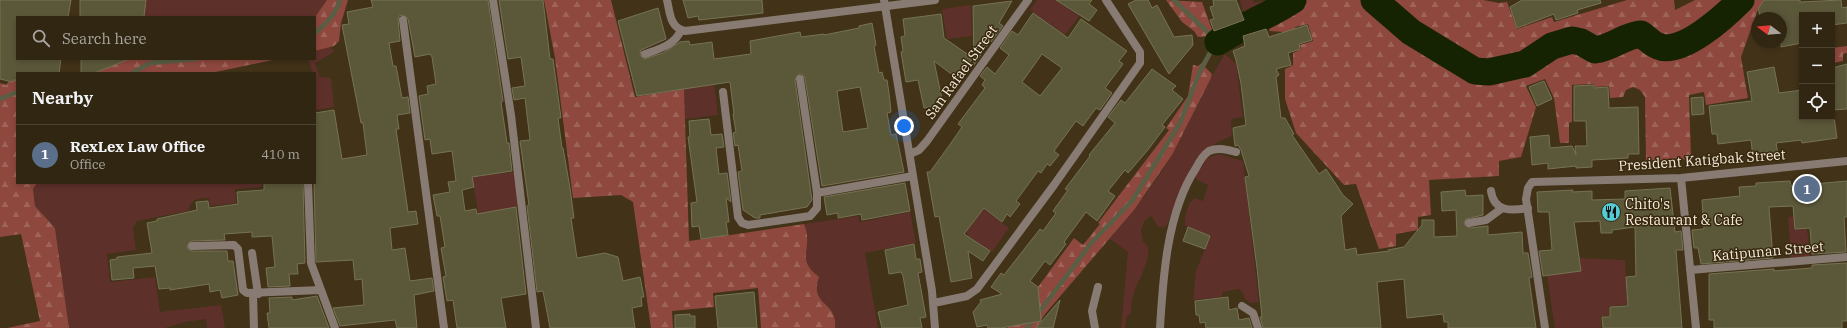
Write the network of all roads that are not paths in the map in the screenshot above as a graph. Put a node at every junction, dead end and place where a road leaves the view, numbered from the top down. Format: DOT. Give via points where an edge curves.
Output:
graph roads {
  1 [pos="493,0"];
  2 [pos="667,0"];
  3 [pos="935,0"];
  4 [pos="1028,0"];
  5 [pos="1106,0"];
  6 [pos="884,3"];
  7 [pos="403,20"];
  8 [pos="681,30"];
  9 [pos="645,54"];
  10 [pos="800,79"];
  11 [pos="723,92"];
  12 [pos="1236,152"];
  13 [pos="910,154"];
  14 [pos="1847,161"];
  15 [pos="913,176"];
  16 [pos="1681,178"];
  17 [pos="308,184"];
  18 [pos="1491,191"];
  19 [pos="817,194"];
  20 [pos="1528,208"];
  21 [pos="1501,209"];
  22 [pos="1469,223"];
  23 [pos="192,246"];
  24 [pos="252,253"];
  25 [pos="1847,257"];
  26 [pos="1690,270"];
  27 [pos="1098,287"];
  28 [pos="320,290"];
  29 [pos="256,294"];
  30 [pos="934,303"];
  31 [pos="1242,306"];
  32 [pos="254,328"];
  33 [pos="335,328"];
  34 [pos="444,328"];
  35 [pos="536,328"];
  36 [pos="935,328"];
  37 [pos="1095,328"];
  38 [pos="1160,328"];
  39 [pos="1258,328"];
  40 [pos="1545,328"];
  41 [pos="1696,328"];
  1 -- 35 [label="street" via="512,126"];
  2 -- 8 [label="street" via="672,22"];
  3 -- 6 [label="street"];
  4 -- 13 [label="street, San Rafael Street" via="927,141 919,150"];
  5 -- 30 [label="street" via="1140,52 1141,59 1137,68 977,289 967,296"];
  6 -- 8 [label="street" via="693,31"];
  6 -- 13 [label="street"];
  7 -- 34 [label="street"];
  8 -- 9 [label="street" via="676,40"];
  10 -- 19 [label="street"];
  11 -- 19 [label="street" via="738,216 742,223 748,225 810,216 817,208"];
  12 -- 38 [label="street" via="1225,149 1208,152 1186,187 1173,224 1163,284"];
  13 -- 15 [label="street"];
  14 -- 16 [label="street, President Katigbak Street"];
  15 -- 19 [label="street"];
  15 -- 30 [label="street"];
  16 -- 20 [label="street, President Katigbak Street" via="1535,181 1527,192"];
  16 -- 26 [label="street"];
  17 -- 28 [label="street" via="311,263"];
  18 -- 21 [label="street" via="1495,203"];
  20 -- 21 [label="street"];
  20 -- 40 [label="street"];
  21 -- 22 [label="street" via="1486,220"];
  23 -- 29 [label="street" via="234,245 238,249 243,290"];
  24 -- 29 [label="street"];
  25 -- 26 [label="street, Katipunan Street"];
  26 -- 41 [label="street"];
  27 -- 37 [label="street" via="1092,311"];
  28 -- 29 [label="street"];
  28 -- 33 [label="street"];
  29 -- 32 [label="street"];
  30 -- 36 [label="street"];
  31 -- 39 [label="street" via="1253,313"];
}
